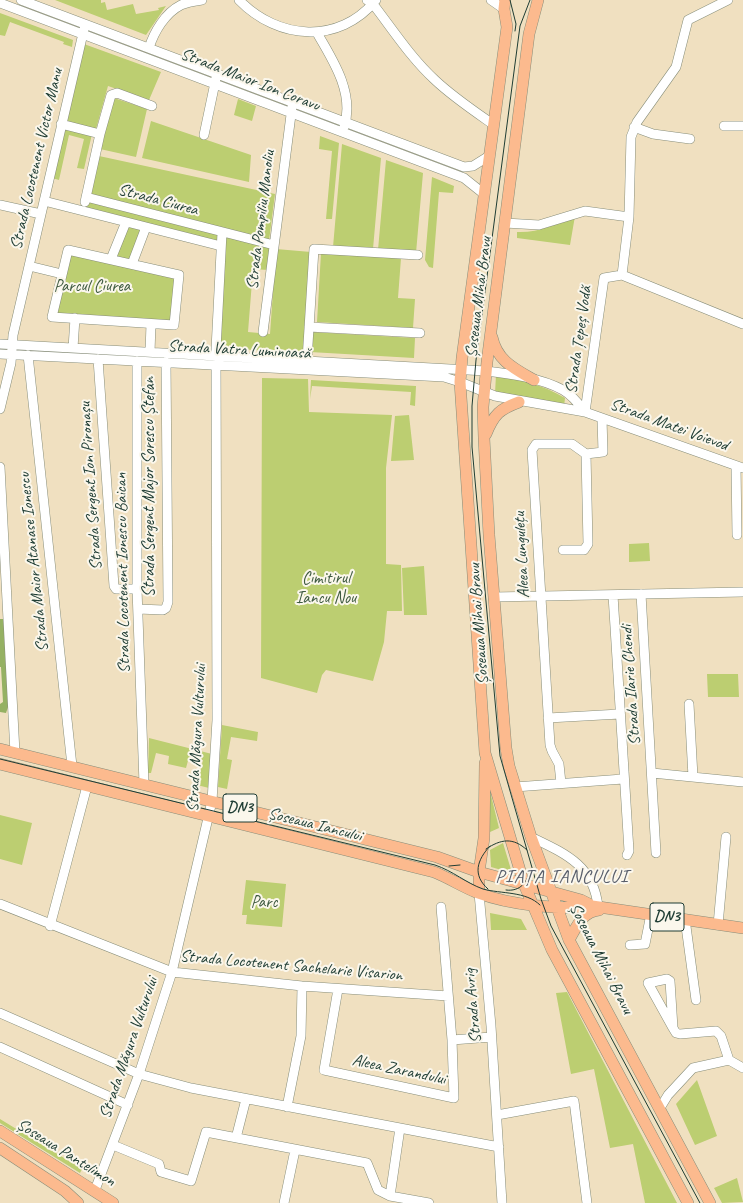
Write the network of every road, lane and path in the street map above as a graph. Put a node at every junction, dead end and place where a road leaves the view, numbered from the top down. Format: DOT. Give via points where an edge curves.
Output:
graph roads {
  1 [pos="21,0"];
  2 [pos="202,0"];
  3 [pos="239,0"];
  4 [pos="491,0"];
  5 [pos="532,0"];
  6 [pos="538,0"];
  7 [pos="728,0"];
  8 [pos="372,1"];
  9 [pos="0,3"];
  10 [pos="507,3"];
  11 [pos="86,24"];
  12 [pos="317,33"];
  13 [pos="82,34"];
  14 [pos="529,34"];
  15 [pos="148,48"];
  16 [pos="218,74"];
  17 [pos="214,84"];
  18 [pos="293,103"];
  19 [pos="152,106"];
  20 [pos="290,112"];
  21 [pos="345,122"];
  22 [pos="61,124"];
  23 [pos="494,125"];
  24 [pos="724,126"];
  25 [pos="743,126"];
  26 [pos="634,127"];
  27 [pos="342,132"];
  28 [pos="100,134"];
  29 [pos="204,135"];
  30 [pos="690,139"];
  31 [pos="489,156"];
  32 [pos="484,194"];
  33 [pos="86,197"];
  34 [pos="44,201"];
  35 [pos="0,205"];
  36 [pos="83,211"];
  37 [pos="41,214"];
  38 [pos="629,217"];
  39 [pos="126,222"];
  40 [pos="505,223"];
  41 [pos="146,227"];
  42 [pos="222,233"];
  43 [pos="221,246"];
  44 [pos="274,246"];
  45 [pos="418,255"];
  46 [pos="110,259"];
  47 [pos="132,264"];
  48 [pos="29,266"];
  49 [pos="62,274"];
  50 [pos="622,275"];
  51 [pos="75,318"];
  52 [pos="151,324"];
  53 [pos="743,324"];
  54 [pos="309,327"];
  55 [pos="491,330"];
  56 [pos="263,332"];
  57 [pos="420,333"];
  58 [pos="0,344"];
  59 [pos="73,348"];
  60 [pos="11,349"];
  61 [pos="150,352"];
  62 [pos="0,354"];
  63 [pos="28,355"];
  64 [pos="216,356"];
  65 [pos="98,359"];
  66 [pos="307,360"];
  67 [pos="136,361"];
  68 [pos="166,362"];
  69 [pos="216,365"];
  70 [pos="461,369"];
  71 [pos="481,370"];
  72 [pos="534,380"];
  73 [pos="460,382"];
  74 [pos="479,390"];
  75 [pos="519,402"];
  76 [pos="0,409"];
  77 [pos="585,412"];
  78 [pos="602,418"];
  79 [pos="484,438"];
  80 [pos="586,454"];
  81 [pos="0,467"];
  82 [pos="739,467"];
  83 [pos="737,535"];
  84 [pos="563,550"];
  85 [pos="138,589"];
  86 [pos="743,592"];
  87 [pos="641,594"];
  88 [pos="613,595"];
  89 [pos="541,596"];
  90 [pos="494,597"];
  91 [pos="138,609"];
  92 [pos="689,704"];
  93 [pos="620,714"];
  94 [pos="548,718"];
  95 [pos="0,749"];
  96 [pos="15,753"];
  97 [pos="485,753"];
  98 [pos="0,764"];
  99 [pos="72,766"];
  100 [pos="652,773"];
  101 [pos="693,777"];
  102 [pos="623,779"];
  103 [pos="743,782"];
  104 [pos="561,783"];
  105 [pos="144,784"];
  106 [pos="87,786"];
  107 [pos="515,787"];
  108 [pos="212,801"];
  109 [pos="210,816"];
  110 [pos="530,837"];
  111 [pos="726,837"];
  112 [pos="482,852"];
  113 [pos="656,853"];
  114 [pos="627,854"];
  115 [pos="460,865"];
  116 [pos="479,872"];
  117 [pos="524,884"];
  118 [pos="550,892"];
  119 [pos="479,893"];
  120 [pos="0,904"];
  121 [pos="532,904"];
  122 [pos="441,906"];
  123 [pos="555,906"];
  124 [pos="600,907"];
  125 [pos="651,914"];
  126 [pos="685,919"];
  127 [pos="718,924"];
  128 [pos="50,926"];
  129 [pos="743,928"];
  130 [pos="569,940"];
  131 [pos="630,946"];
  132 [pos="172,972"];
  133 [pos="302,986"];
  134 [pos="338,989"];
  135 [pos="448,996"];
  136 [pos="696,1000"];
  137 [pos="0,1013"];
  138 [pos="673,1028"];
  139 [pos="491,1037"];
  140 [pos="452,1040"];
  141 [pos="0,1046"];
  142 [pos="729,1060"];
  143 [pos="743,1068"];
  144 [pos="139,1074"];
  145 [pos="246,1099"];
  146 [pos="128,1105"];
  147 [pos="287,1107"];
  148 [pos="660,1108"];
  149 [pos="497,1115"];
  150 [pos="400,1128"];
  151 [pos="0,1131"];
  152 [pos="236,1138"];
  153 [pos="113,1146"];
  154 [pos="499,1147"];
  155 [pos="0,1148"];
  156 [pos="295,1150"];
  157 [pos="95,1190"];
  158 [pos="390,1196"];
  159 [pos="113,1202"];
  160 [pos="78,1203"];
  161 [pos="284,1203"];
  162 [pos="429,1203"];
  163 [pos="502,1203"];
  164 [pos="587,1203"];
  165 [pos="688,1203"];
  166 [pos="710,1203"];
  1 -- 11 [label="street, Strada Maior Ion Coravu"];
  2 -- 15 [label="street" via="181,5 170,14 157,29"];
  3 -- 12 [label="street" via="268,21 297,31"];
  4 -- 10 [label="street"];
  5 -- 14 [label="main road"];
  6 -- 14 [label="main road, Șoseaua Mihai Bravu"];
  7 -- 26 [label="street" via="688,20 674,71"];
  8 -- 12 [label="street" via="346,24"];
  8 -- 23 [label="street" via="416,60 435,80"];
  9 -- 13 [label="street, Strada Maior Ion Coravu"];
  10 -- 23 [label="main road, Șoseaua Mihai Bravu" via="507,27"];
  11 -- 13 [label="street, Strada Locotenent Victor Manu"];
  11 -- 15 [label="street, Strada Maior Ion Coravu"];
  12 -- 21 [label="street" via="335,65 344,90 347,110"];
  13 -- 17 [label="street, Strada Maior Ion Coravu"];
  13 -- 22 [label="street, Strada Locotenent Victor Manu"];
  14 -- 40 [label="main road, Șoseaua Mihai Bravu"];
  15 -- 16 [label="street, Strada Maior Ion Coravu"];
  16 -- 17 [label="street"];
  16 -- 18 [label="street, Strada Maior Ion Coravu"];
  17 -- 20 [label="street, Strada Maior Ion Coravu"];
  17 -- 29 [label="street"];
  18 -- 20 [label="street, Strada Pompiliu Manoliu"];
  18 -- 21 [label="street, Strada Maior Ion Coravu"];
  19 -- 28 [label="street" via="117,93 111,95"];
  20 -- 27 [label="street, Strada Maior Ion Coravu"];
  20 -- 44 [label="street, Strada Pompiliu Manoliu"];
  21 -- 27 [label="street"];
  21 -- 31 [label="street, Strada Maior Ion Coravu" via="464,167 473,166"];
  22 -- 28 [label="street"];
  22 -- 34 [label="street, Strada Locotenent Victor Manu"];
  23 -- 31 [label="main road, Șoseaua Mihai Bravu"];
  24 -- 25 [label="street"];
  26 -- 30 [label="street" via="653,134"];
  26 -- 38 [label="street" via="630,143"];
  27 -- 32 [label="street, Strada Maior Ion Coravu" via="464,178"];
  28 -- 33 [label="street"];
  31 -- 32 [label="main road, Șoseaua Mihai Bravu"];
  32 -- 70 [label="main road, Șoseaua Mihai Bravu"];
  33 -- 36 [label="street"];
  33 -- 42 [label="street, Strada Ciurea"];
  34 -- 36 [label="street, Strada Ciurea"];
  34 -- 37 [label="street, Strada Locotenent Victor Manu"];
  35 -- 37 [label="street"];
  36 -- 39 [label="street, Strada Ciurea"];
  37 -- 48 [label="street, Strada Locotenent Victor Manu"];
  38 -- 40 [label="street" via="585,211 539,225"];
  38 -- 50 [label="street"];
  39 -- 41 [label="street, Strada Ciurea"];
  39 -- 46 [label="street, Strada Ciurea"];
  40 -- 55 [label="main road, Șoseaua Mihai Bravu"];
  41 -- 43 [label="street, Strada Ciurea"];
  41 -- 47 [label="street, Strada Ciurea"];
  42 -- 43 [label="street"];
  42 -- 44 [label="street, Strada Ciurea"];
  43 -- 64 [label="street"];
  44 -- 56 [label="street, Strada Pompiliu Manoliu"];
  45 -- 54 [label="street" via="314,248"];
  46 -- 47 [label="street"];
  46 -- 49 [label="street" via="68,250"];
  47 -- 52 [label="street" via="179,275 174,325"];
  48 -- 49 [label="street"];
  48 -- 60 [label="street, Strada Locotenent Victor Manu"];
  49 -- 51 [label="street" via="52,316"];
  50 -- 53 [label="street"];
  50 -- 77 [label="street, Strada Țepeș Vodă" via="604,278"];
  51 -- 52 [label="street"];
  51 -- 59 [label="street"];
  52 -- 61 [label="street"];
  54 -- 57 [label="street"];
  54 -- 66 [label="street"];
  55 -- 71 [label="main road, Șoseaua Mihai Bravu"];
  55 -- 72 [label="main road" via="495,349 502,360"];
  58 -- 60 [label="street, Strada Vatra Luminoasă"];
  59 -- 60 [label="street, Strada Vatra Luminoasă"];
  59 -- 61 [label="street, Strada Vatra Luminoasă"];
  60 -- 62 [label="street, Strada Vatra Luminoasă"];
  60 -- 63 [label="street, Strada Vatra Luminoasă"];
  60 -- 76 [label="street, Strada Locotenent Victor Manu" via="11,363"];
  61 -- 64 [label="street, Strada Vatra Luminoasă"];
  63 -- 65 [label="street, Strada Vatra Luminoasă"];
  63 -- 99 [label="street, Strada Maior Atanase Ionescu"];
  64 -- 66 [label="street, Strada Vatra Luminoasă"];
  64 -- 69 [label="street, Strada Măgura Vulturului"];
  65 -- 67 [label="street, Strada Vatra Luminoasă"];
  65 -- 85 [label="street, Strada Sergent Ion Pironașu" via="114,586 116,589"];
  66 -- 70 [label="street, Strada Vatra Luminoasă"];
  67 -- 68 [label="street, Strada Vatra Luminoasă"];
  67 -- 85 [label="street, Strada Locotenent Ionescu Baican"];
  68 -- 69 [label="street, Strada Vatra Luminoasă"];
  68 -- 91 [label="street, Strada Sergent Major Sorescu Ștefan" via="168,602 163,610"];
  69 -- 73 [label="street, Strada Vatra Luminoasă" via="444,378"];
  69 -- 108 [label="street, Strada Măgura Vulturului" via="217,720"];
  70 -- 71 [label="street, Strada Vatra Luminoasă"];
  70 -- 73 [label="main road, Șoseaua Mihai Bravu"];
  71 -- 72 [label="street, Strada Matei Voievod"];
  71 -- 74 [label="main road, Șoseaua Mihai Bravu"];
  72 -- 77 [label="street, Strada Matei Voievod" via="563,390"];
  73 -- 74 [label="street, Strada Vatra Luminoasă"];
  73 -- 97 [label="main road, Șoseaua Mihai Bravu"];
  74 -- 75 [label="street, Strada Matei Voievod"];
  74 -- 79 [label="main road, Șoseaua Mihai Bravu"];
  75 -- 77 [label="street, Strada Matei Voievod"];
  75 -- 79 [label="main road" via="494,415"];
  77 -- 78 [label="street, Strada Matei Voievod"];
  78 -- 80 [label="street" via="604,450 600,453"];
  78 -- 82 [label="street, Strada Matei Voievod"];
  79 -- 90 [label="main road, Șoseaua Mihai Bravu"];
  80 -- 84 [label="street" via="588,544 584,550"];
  80 -- 89 [label="street, Aleea Lungulețu" via="572,444 533,446"];
  81 -- 96 [label="street"];
  82 -- 83 [label="street"];
  85 -- 91 [label="street, Strada Locotenent Ionescu Baican"];
  86 -- 87 [label="street"];
  87 -- 88 [label="street"];
  87 -- 100 [label="street, Strada Ilarie Chendi"];
  88 -- 89 [label="street"];
  88 -- 93 [label="street"];
  89 -- 90 [label="street"];
  89 -- 94 [label="street, Aleea Lungulețu"];
  90 -- 107 [label="main road, Șoseaua Mihai Bravu" via="506,748"];
  91 -- 105 [label="street, Strada Locotenent Ionescu Baican"];
  92 -- 101 [label="street"];
  93 -- 94 [label="street"];
  93 -- 102 [label="street"];
  94 -- 104 [label="street, Aleea Lungulețu" via="550,745 559,764"];
  95 -- 96 [label="main road, Șoseaua Iancului / DN3"];
  96 -- 99 [label="main road, Șoseaua Iancului / DN3"];
  97 -- 112 [label="main road"];
  97 -- 117 [label="main road, Șoseaua Mihai Bravu"];
  98 -- 106 [label="main road, Șoseaua Iancului / DN3"];
  99 -- 105 [label="main road, Șoseaua Iancului / DN3"];
  100 -- 101 [label="street"];
  100 -- 113 [label="street, Strada Ilarie Chendi"];
  101 -- 103 [label="street"];
  102 -- 104 [label="street"];
  102 -- 114 [label="street" via="629,851"];
  104 -- 107 [label="street"];
  105 -- 108 [label="main road, Șoseaua Iancului / DN3"];
  106 -- 109 [label="main road, Șoseaua Iancului / DN3"];
  106 -- 128 [label="street"];
  107 -- 110 [label="main road, Șoseaua Mihai Bravu"];
  108 -- 109 [label="street, Strada Măgura Vulturului"];
  108 -- 115 [label="main road, Șoseaua Iancului / DN3"];
  109 -- 119 [label="main road, Șoseaua Iancului / DN3" via="434,872"];
  109 -- 132 [label="street, Strada Măgura Vulturului"];
  110 -- 118 [label="main road, Șoseaua Mihai Bravu"];
  110 -- 124 [label="street" via="563,853 585,871 595,889"];
  111 -- 127 [label="street"];
  112 -- 115 [label="main road"];
  112 -- 116 [label="main road"];
  115 -- 116 [label="main road, Șoseaua Iancului / DN3"];
  116 -- 117 [label="main road, DN3"];
  116 -- 119 [label="main road"];
  117 -- 118 [label="main road, DN3"];
  117 -- 121 [label="main road, Șoseaua Mihai Bravu"];
  118 -- 123 [label="main road, Șoseaua Mihai Bravu"];
  118 -- 124 [label="main road, DN3"];
  119 -- 121 [label="main road, DN3"];
  119 -- 139 [label="street, Strada Avrig"];
  120 -- 128 [label="street, Strada Locotenent Sachelarie Visarion"];
  121 -- 123 [label="main road, DN3"];
  121 -- 165 [label="main road, Șoseaua Mihai Bravu" via="559,963"];
  122 -- 135 [label="street, Aleea Zarandului"];
  123 -- 124 [label="main road, DN3"];
  123 -- 130 [label="main road, Șoseaua Mihai Bravu"];
  124 -- 125 [label="main road, DN3"];
  124 -- 130 [label="main road" via="585,915"];
  125 -- 126 [label="main road, DN3"];
  125 -- 131 [label="street" via="645,944"];
  126 -- 127 [label="main road, DN3"];
  126 -- 136 [label="street"];
  127 -- 129 [label="main road, DN3"];
  128 -- 132 [label="street, Strada Locotenent Sachelarie Visarion"];
  130 -- 148 [label="main road, Șoseaua Mihai Bravu"];
  132 -- 133 [label="street, Strada Locotenent Sachelarie Visarion"];
  132 -- 144 [label="street, Strada Măgura Vulturului"];
  133 -- 134 [label="street, Strada Locotenent Sachelarie Visarion"];
  133 -- 147 [label="street" via="301,1036"];
  134 -- 135 [label="street, Strada Locotenent Sachelarie Visarion"];
  134 -- 140 [label="street, Aleea Zarandului" via="325,1070 454,1098"];
  135 -- 140 [label="street, Aleea Zarandului"];
  137 -- 144 [label="street"];
  138 -- 138 [label="street" via="648,983 667,979 670,981"];
  138 -- 142 [label="street" via="680,1034 716,1031 721,1036"];
  139 -- 140 [label="street"];
  139 -- 149 [label="street, Strada Avrig"];
  141 -- 146 [label="street"];
  142 -- 143 [label="street"];
  142 -- 148 [label="street" via="693,1068 668,1095"];
  144 -- 145 [label="street"];
  144 -- 146 [label="street, Strada Măgura Vulturului"];
  145 -- 147 [label="street"];
  145 -- 152 [label="street"];
  146 -- 153 [label="street, Strada Măgura Vulturului"];
  147 -- 150 [label="street"];
  148 -- 166 [label="main road, Șoseaua Mihai Bravu"];
  149 -- 154 [label="street, Strada Avrig"];
  149 -- 164 [label="street" via="574,1101"];
  150 -- 154 [label="street"];
  150 -- 158 [label="street"];
  151 -- 157 [label="main road, Șoseaua Pantelimon"];
  152 -- 153 [label="street" via="206,1132 191,1181 161,1172 159,1164"];
  152 -- 156 [label="street"];
  153 -- 157 [label="street, Strada Măgura Vulturului"];
  154 -- 163 [label="street, Strada Avrig"];
  155 -- 160 [label="main road, Șoseaua Pantelimon" via="65,1191"];
  156 -- 158 [label="street" via="367,1163 378,1190"];
  156 -- 161 [label="street"];
  157 -- 159 [label="main road, Șoseaua Pantelimon"];
  158 -- 162 [label="street"];
}
